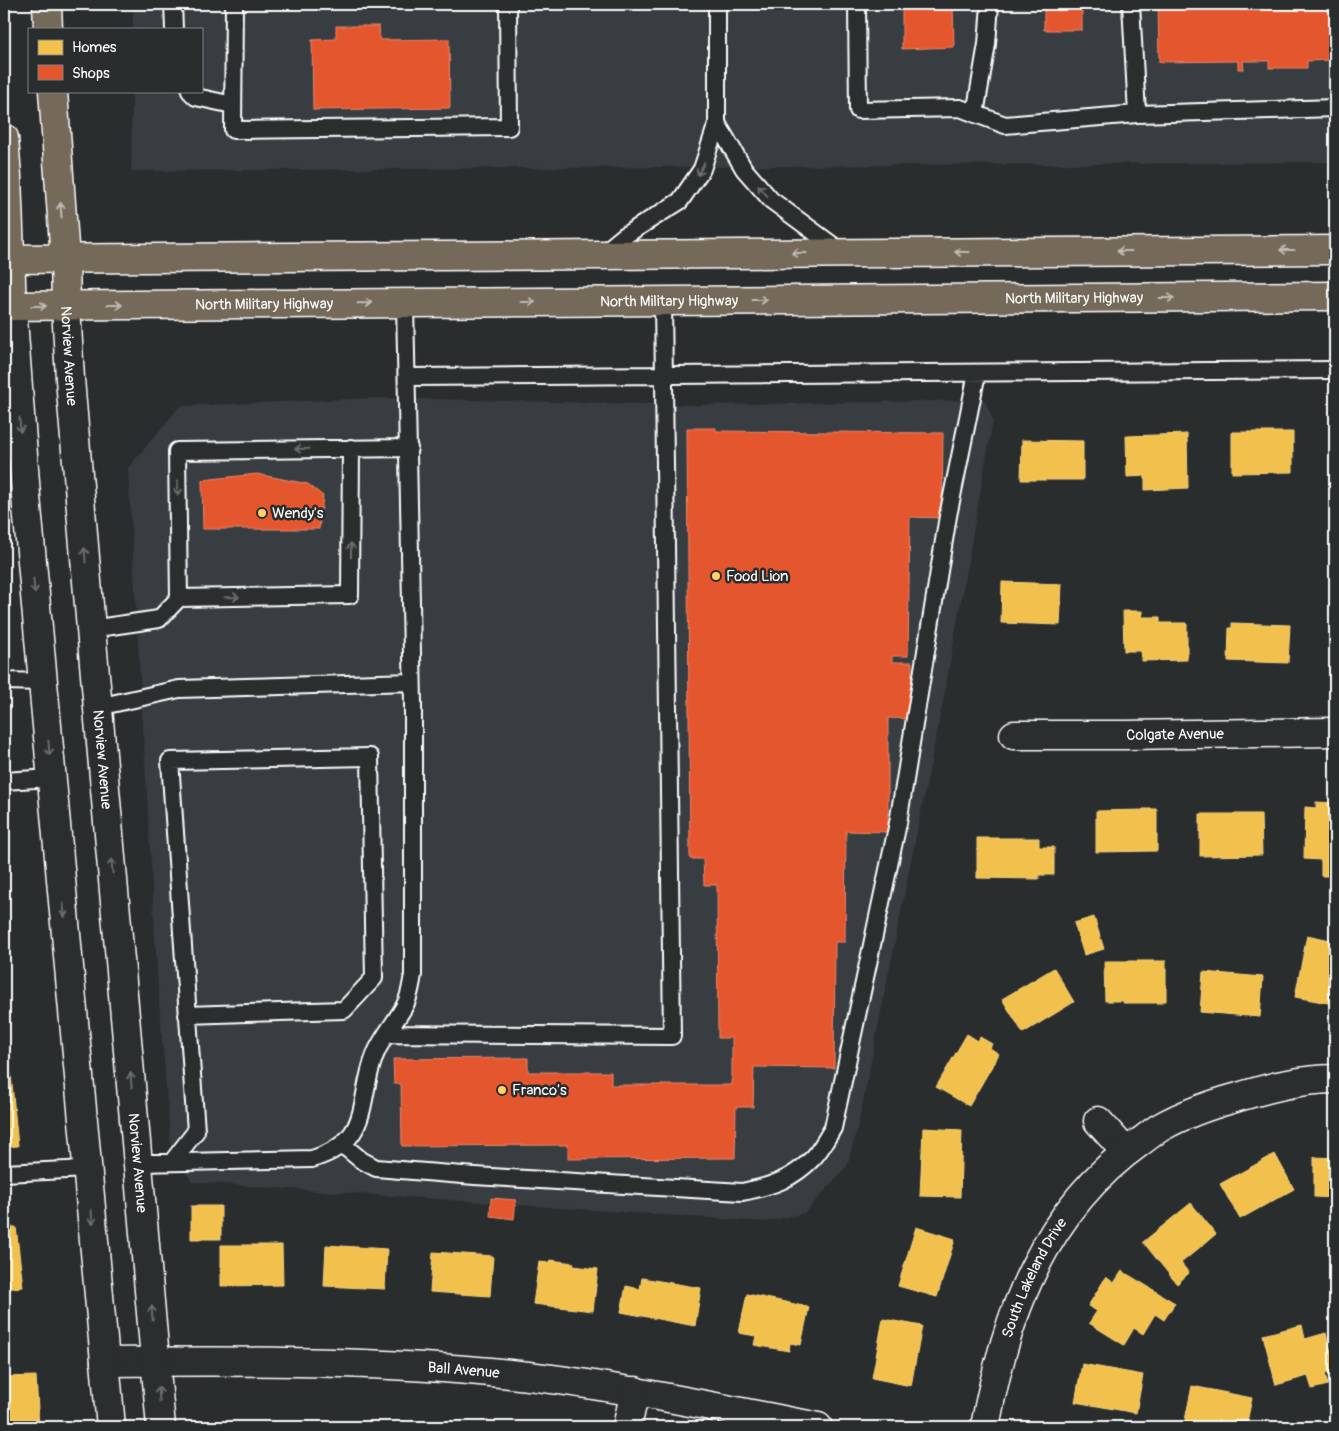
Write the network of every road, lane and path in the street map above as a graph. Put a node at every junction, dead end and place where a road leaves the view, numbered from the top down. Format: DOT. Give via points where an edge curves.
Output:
graph roads {
  1 [pos="46,4"];
  2 [pos="173,4"];
  3 [pos="234,4"];
  4 [pos="508,4"];
  5 [pos="717,4"];
  6 [pos="857,4"];
  7 [pos="990,4"];
  8 [pos="1132,4"];
  9 [pos="48,28"];
  10 [pos="174,28"];
  11 [pos="53,92"];
  12 [pos="191,92"];
  13 [pos="233,105"];
  14 [pos="1335,108"];
  15 [pos="975,114"];
  16 [pos="1137,114"];
  17 [pos="717,123"];
  18 [pos="4,138"];
  19 [pos="1335,250"];
  20 [pos="843,253"];
  21 [pos="602,254"];
  22 [pos="7,259"];
  23 [pos="65,259"];
  24 [pos="1335,296"];
  25 [pos="663,301"];
  26 [pos="405,303"];
  27 [pos="8,306"];
  28 [pos="66,306"];
  29 [pos="1335,370"];
  30 [pos="977,373"];
  31 [pos="664,376"];
  32 [pos="407,378"];
  33 [pos="351,448"];
  34 [pos="409,448"];
  35 [pos="180,598"];
  36 [pos="91,629"];
  37 [pos="4,681"];
  38 [pos="43,682"];
  39 [pos="412,682"];
  40 [pos="98,707"];
  41 [pos="1335,732"];
  42 [pos="1014,735"];
  43 [pos="52,778"];
  44 [pos="4,781"];
  45 [pos="187,1015"];
  46 [pos="387,1034"];
  47 [pos="1335,1079"];
  48 [pos="1098,1121"];
  49 [pos="342,1145"];
  50 [pos="1126,1152"];
  51 [pos="172,1162"];
  52 [pos="139,1163"];
  53 [pos="88,1169"];
  54 [pos="4,1173"];
  55 [pos="157,1361"];
  56 [pos="105,1362"];
  57 [pos="635,1391"];
  58 [pos="111,1427"];
  59 [pos="161,1427"];
  60 [pos="627,1427"];
  61 [pos="818,1427"];
  62 [pos="985,1427"];
  1 -- 9 [label="main road"];
  2 -- 10 [label="lane"];
  3 -- 13 [label="lane"];
  4 -- 13 [label="lane" via="509,127 233,130"];
  5 -- 17 [label="lane"];
  6 -- 15 [label="lane" via="858,110 960,108"];
  7 -- 15 [label="lane"];
  8 -- 16 [label="lane"];
  23 -- 11 [label="main road, Norview Avenue, one-way"];
  12 -- 13 [label="lane" via="196,97"];
  14 -- 16 [label="lane"];
  15 -- 16 [label="lane" via="1005,125"];
  20 -- 17 [label="lane, one-way" via="771,200 744,169"];
  17 -- 21 [label="lane, one-way" via="702,170 680,201 624,236"];
  18 -- 22 [label="main road"];
  19 -- 20 [label="main road, one-way"];
  20 -- 21 [label="main road, one-way"];
  21 -- 23 [label="main road"];
  22 -- 23 [label="main road"];
  22 -- 27 [label="main road"];
  23 -- 28 [label="main road, Norview Avenue"];
  25 -- 24 [label="main road, North Military Highway, one-way"];
  26 -- 25 [label="main road, North Military Highway, one-way"];
  25 -- 31 [label="lane"];
  28 -- 26 [label="main road, North Military Highway, one-way"];
  26 -- 32 [label="lane"];
  27 -- 28 [label="main road, North Military Highway, one-way"];
  27 -- 38 [label="main road, one-way"];
  36 -- 28 [label="main road, Norview Avenue, one-way"];
  29 -- 30 [label="lane"];
  30 -- 31 [label="lane"];
  30 -- 49 [label="lane" via="948,516 898,822 833,1128 815,1156 794,1174 769,1187 742,1192 376,1168"];
  31 -- 32 [label="lane"];
  31 -- 46 [label="lane" via="672,1036"];
  32 -- 34 [label="lane"];
  33 -- 34 [label="lane"];
  35 -- 33 [label="lane, one-way" via="350,595"];
  33 -- 35 [label="lane, one-way" via="177,451"];
  34 -- 39 [label="lane"];
  35 -- 36 [label="lane" via="159,619"];
  36 -- 40 [label="main road, Norview Avenue"];
  37 -- 38 [label="lane"];
  38 -- 43 [label="main road, one-way"];
  39 -- 40 [label="lane" via="179,689"];
  39 -- 46 [label="lane" via="413,975 406,1003"];
  52 -- 40 [label="main road, Norview Avenue, one-way"];
  41 -- 42 [label="main road, Colgate Avenue"];
  43 -- 44 [label="lane"];
  43 -- 53 [label="main road, one-way"];
  45 -- 45 [label="lane" via="170,761 370,757 374,978 344,1010"];
  45 -- 51 [label="lane" via="196,1131"];
  46 -- 49 [label="lane" via="376,1053 366,1084 362,1114"];
  47 -- 50 [label="main road, South Lakeland Drive" via="1269,1088 1214,1104 1161,1127"];
  48 -- 50 [label="main road"];
  49 -- 51 [label="lane" via="312,1159"];
  50 -- 62 [label="main road, South Lakeland Drive" via="1100,1174 1068,1210 1047,1242 1025,1286 1006,1342"];
  51 -- 52 [label="lane"];
  55 -- 52 [label="main road, Norview Avenue, one-way"];
  53 -- 54 [label="lane"];
  53 -- 56 [label="main road, one-way"];
  55 -- 56 [label="main road, Ball Avenue"];
  55 -- 57 [label="main road, Ball Avenue" via="363,1364 491,1372"];
  59 -- 55 [label="main road, Norview Avenue, one-way"];
  56 -- 58 [label="main road"];
  57 -- 60 [label="main road"];
  57 -- 61 [label="main road, Ball Avenue"];
}
